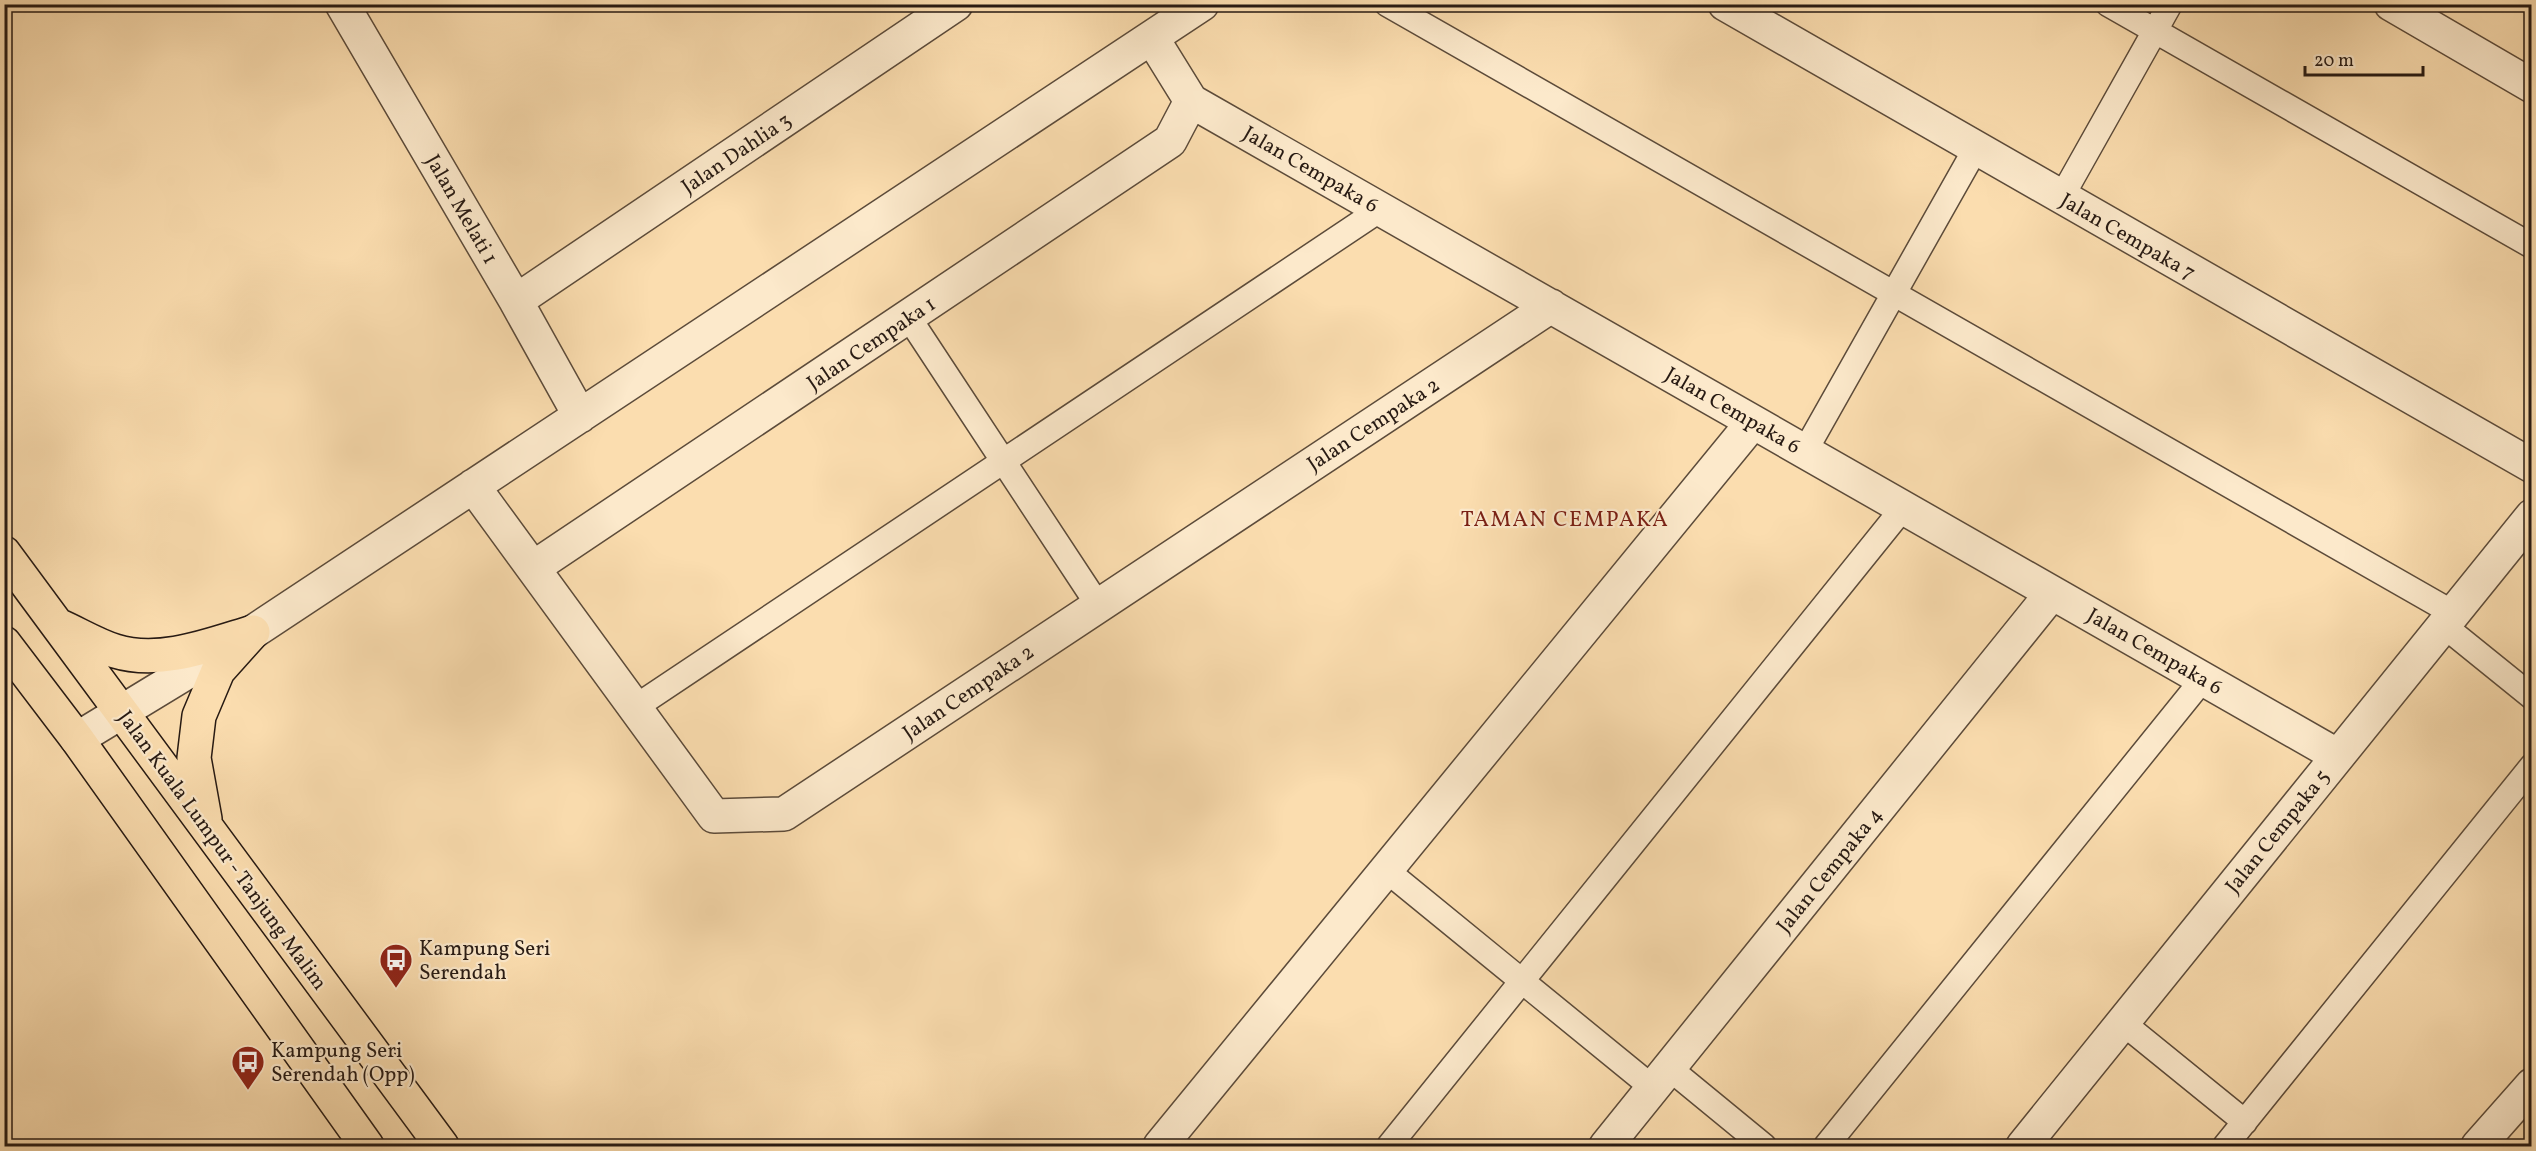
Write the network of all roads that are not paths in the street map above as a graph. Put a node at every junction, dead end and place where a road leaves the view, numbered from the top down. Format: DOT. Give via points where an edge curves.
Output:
graph roads {
  1 [pos="342,4"];
  2 [pos="956,4"];
  3 [pos="1202,4"];
  4 [pos="1387,4"];
  5 [pos="1725,4"];
  6 [pos="2108,4"];
  7 [pos="2170,4"];
  8 [pos="2391,4"];
  9 [pos="2155,32"];
  10 [pos="1152,38"];
  11 [pos="2532,86"];
  12 [pos="1191,100"];
  13 [pos="1976,148"];
  14 [pos="2061,198"];
  15 [pos="1381,209"];
  16 [pos="2532,246"];
  17 [pos="1893,294"];
  18 [pos="516,301"];
  19 [pos="1551,306"];
  20 [pos="909,318"];
  21 [pos="580,416"];
  22 [pos="1753,422"];
  23 [pos="1805,451"];
  24 [pos="1004,462"];
  25 [pos="2532,466"];
  26 [pos="473,486"];
  27 [pos="1903,508"];
  28 [pos="2532,516"];
  29 [pos="4,553"];
  30 [pos="533,568"];
  31 [pos="2052,593"];
  32 [pos="1098,604"];
  33 [pos="2448,619"];
  34 [pos="58,625"];
  35 [pos="253,632"];
  36 [pos="4,643"];
  37 [pos="2203,679"];
  38 [pos="2532,697"];
  39 [pos="634,708"];
  40 [pos="122,712"];
  41 [pos="77,739"];
  42 [pos="2338,756"];
  43 [pos="2532,766"];
  44 [pos="206,827"];
  45 [pos="1386,870"];
  46 [pos="1522,981"];
  47 [pos="2123,1023"];
  48 [pos="1661,1078"];
  49 [pos="2532,1085"];
  50 [pos="2245,1122"];
  51 [pos="367,1146"];
  52 [pos="442,1146"];
  53 [pos="1160,1146"];
  54 [pos="1389,1146"];
  55 [pos="1606,1146"];
  56 [pos="1764,1146"];
  57 [pos="1826,1146"];
  58 [pos="2023,1146"];
  59 [pos="2225,1146"];
  60 [pos="2478,1146"];
  1 -- 18 [label="street, Jalan Melati 1"];
  2 -- 18 [label="street, Jalan Dahlia 3"];
  3 -- 10 [label="street"];
  4 -- 17 [label="lane"];
  5 -- 13 [label="street, Jalan Cempaka 7"];
  6 -- 9 [label="lane"];
  7 -- 9 [label="lane"];
  8 -- 11 [label="street"];
  9 -- 14 [label="lane"];
  9 -- 16 [label="lane"];
  10 -- 12 [label="street, Jalan Cempaka 6"];
  10 -- 21 [label="street"];
  12 -- 15 [label="street, Jalan Cempaka 6"];
  12 -- 20 [label="street, Jalan Cempaka 1" via="1170,141"];
  13 -- 14 [label="street, Jalan Cempaka 7"];
  13 -- 17 [label="lane"];
  14 -- 25 [label="street, Jalan Cempaka 7"];
  15 -- 19 [label="street, Jalan Cempaka 6"];
  15 -- 24 [label="lane"];
  17 -- 23 [label="lane"];
  17 -- 33 [label="lane"];
  18 -- 21 [label="street, Jalan Melati 1"];
  19 -- 22 [label="street, Jalan Cempaka 6"];
  19 -- 32 [label="street, Jalan Cempaka 2"];
  20 -- 24 [label="lane"];
  20 -- 30 [label="street, Jalan Cempaka 1"];
  21 -- 26 [label="street"];
  22 -- 23 [label="street, Jalan Cempaka 6"];
  22 -- 45 [label="street"];
  23 -- 27 [label="street, Jalan Cempaka 6"];
  24 -- 32 [label="lane"];
  24 -- 39 [label="lane"];
  26 -- 30 [label="street, Jalan Cempaka 2"];
  26 -- 35 [label="street"];
  27 -- 31 [label="street, Jalan Cempaka 6"];
  27 -- 46 [label="lane"];
  28 -- 33 [label="street, Jalan Cempaka 5"];
  29 -- 34 [label="main road, Jalan Kuala Lumpur - Tanjung Malim"];
  30 -- 39 [label="street, Jalan Cempaka 2"];
  31 -- 37 [label="street, Jalan Cempaka 6"];
  31 -- 48 [label="street, Jalan Cempaka 4"];
  32 -- 39 [label="street, Jalan Cempaka 2" via="784,814 714,816"];
  33 -- 38 [label="lane"];
  33 -- 42 [label="street, Jalan Cempaka 5"];
  34 -- 35 [label="main road" via="116,652 159,656"];
  34 -- 40 [label="main road, Jalan Kuala Lumpur - Tanjung Malim"];
  35 -- 40 [label="street"];
  35 -- 44 [label="main road" via="218,671 199,716 194,758"];
  36 -- 41 [label="main road"];
  37 -- 42 [label="street, Jalan Cempaka 6"];
  37 -- 57 [label="lane"];
  40 -- 41 [label="street"];
  40 -- 44 [label="main road, Jalan Kuala Lumpur - Tanjung Malim"];
  41 -- 51 [label="main road"];
  42 -- 47 [label="street, Jalan Cempaka 5"];
  43 -- 50 [label="lane"];
  44 -- 52 [label="main road, Jalan Kuala Lumpur - Tanjung Malim"];
  45 -- 46 [label="lane"];
  45 -- 53 [label="street"];
  46 -- 48 [label="lane"];
  46 -- 54 [label="lane"];
  47 -- 50 [label="lane"];
  47 -- 58 [label="street, Jalan Cempaka 5"];
  48 -- 55 [label="street, Jalan Cempaka 4"];
  48 -- 56 [label="lane"];
  49 -- 60 [label="street"];
  50 -- 59 [label="lane"];
}
